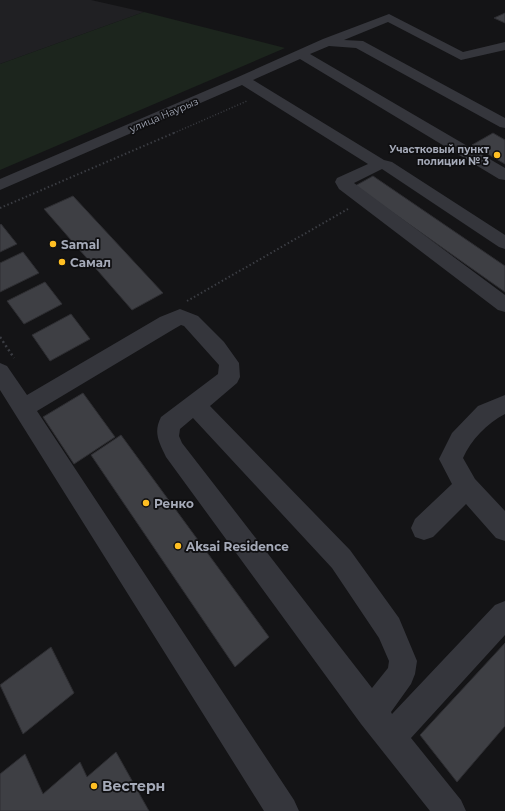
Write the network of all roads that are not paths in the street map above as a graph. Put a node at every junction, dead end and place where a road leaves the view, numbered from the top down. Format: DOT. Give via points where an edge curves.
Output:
graph roads {
  1 [pos="388,5"];
  2 [pos="390,18"];
  3 [pos="327,42"];
  4 [pos="505,46"];
  5 [pos="300,54"];
  6 [pos="243,80"];
  7 [pos="505,124"];
  8 [pos="380,164"];
  9 [pos="505,176"];
  10 [pos="0,185"];
  11 [pos="505,243"];
  12 [pos="505,305"];
  13 [pos="0,372"];
  14 [pos="505,404"];
  15 [pos="195,405"];
  16 [pos="23,408"];
  17 [pos="466,487"];
  18 [pos="424,528"];
  19 [pos="505,529"];
  20 [pos="505,615"];
  21 [pos="372,713"];
  22 [pos="391,737"];
  23 [pos="283,811"];
  24 [pos="450,811"];
  1 -- 2 [label="street" via="386,9"];
  2 -- 3 [label="street, улица Наурыз"];
  2 -- 4 [label="street" via="461,56"];
  3 -- 5 [label="street, улица Наурыз"];
  3 -- 7 [label="street" via="359,44"];
  5 -- 6 [label="street, улица Наурыз"];
  5 -- 9 [label="street"];
  6 -- 8 [label="street"];
  6 -- 10 [label="street, улица Наурыз"];
  8 -- 11 [label="street" via="392,168"];
  8 -- 12 [label="street" via="346,180 343,182 344,185"];
  13 -- 16 [label="street"];
  14 -- 17 [label="street" via="486,413 460,440 451,459"];
  15 -- 16 [label="street" via="228,377 228,363 191,322 180,317"];
  15 -- 21 [label="street" via="169,424 168,436 174,450"];
  15 -- 21 [label="street" via="341,559 389,628 403,661 401,674"];
  16 -- 23 [label="street"];
  17 -- 18 [label="street"];
  17 -- 19 [label="street"];
  20 -- 22 [label="street"];
  21 -- 22 [label="street"];
  22 -- 24 [label="street"];
}
